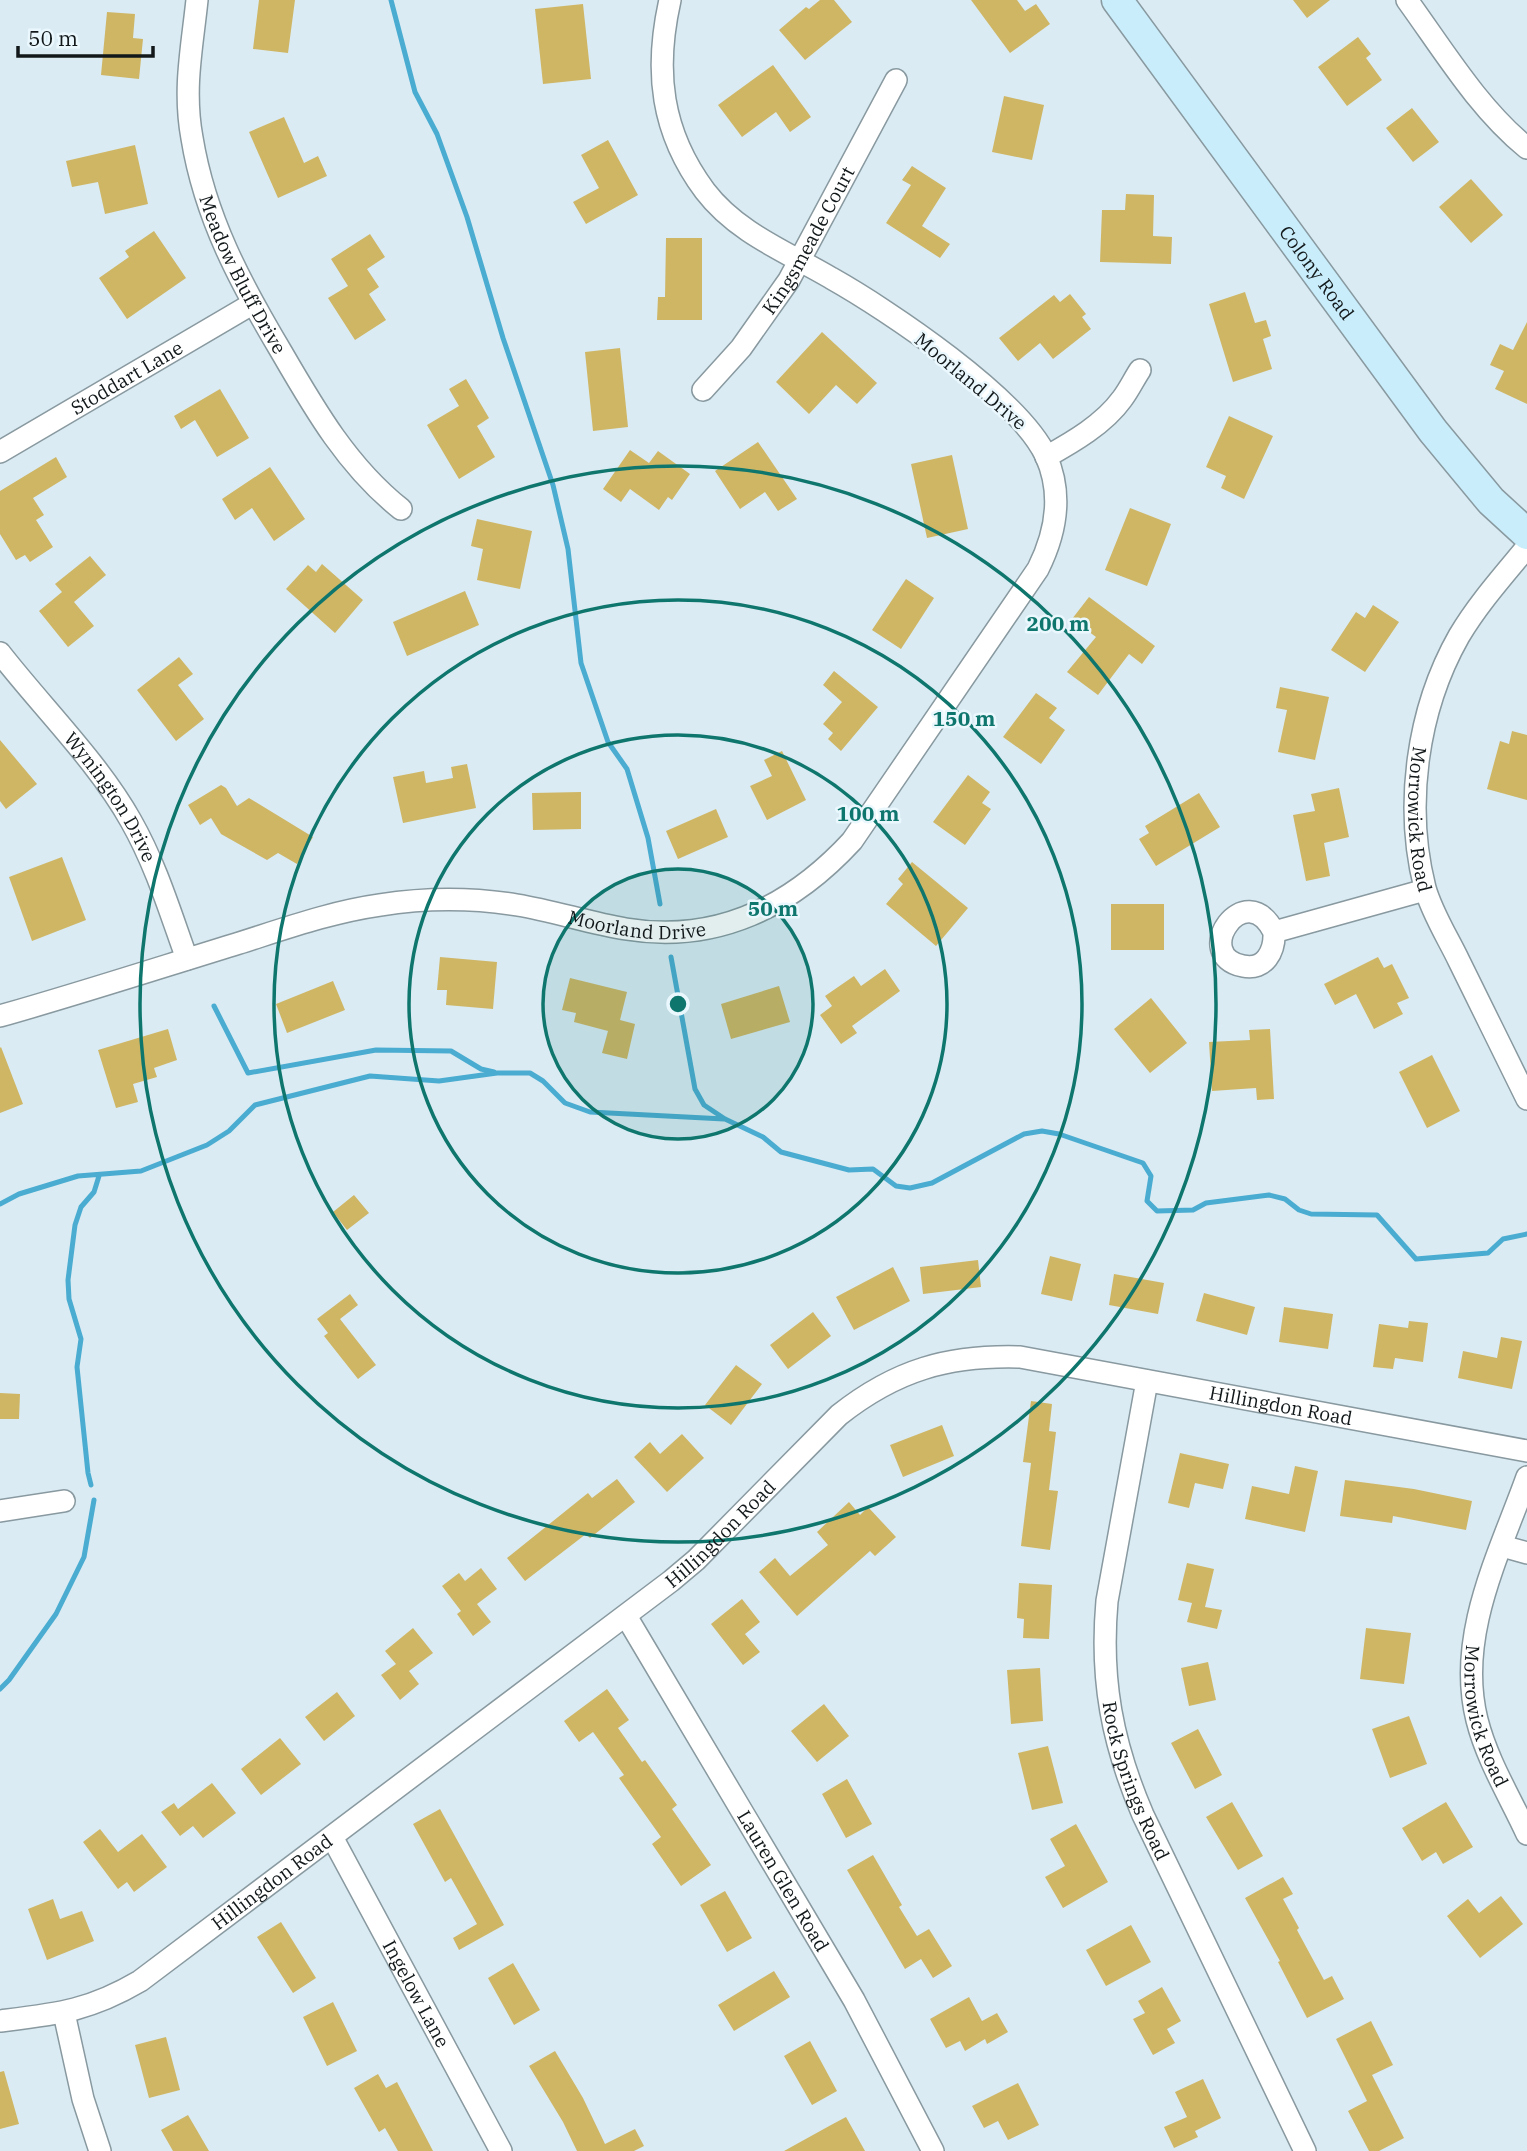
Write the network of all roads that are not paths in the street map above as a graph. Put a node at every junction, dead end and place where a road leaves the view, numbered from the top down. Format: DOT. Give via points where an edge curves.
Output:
graph roads {
  1 [pos="197,0"];
  2 [pos="670,0"];
  3 [pos="1117,0"];
  4 [pos="1139,0"];
  5 [pos="1407,0"];
  6 [pos="896,80"];
  7 [pos="1527,148"];
  8 [pos="800,261"];
  9 [pos="252,304"];
  10 [pos="1140,370"];
  11 [pos="703,390"];
  12 [pos="0,452"];
  13 [pos="1046,457"];
  14 [pos="401,509"];
  15 [pos="1527,510"];
  16 [pos="1527,534"];
  17 [pos="1527,547"];
  18 [pos="0,653"];
  19 [pos="1426,890"];
  20 [pos="1274,932"];
  21 [pos="187,959"];
  22 [pos="0,1016"];
  23 [pos="1527,1099"];
  24 [pos="1147,1381"];
  25 [pos="1527,1451"];
  26 [pos="1527,1477"];
  27 [pos="64,1501"];
  28 [pos="0,1511"];
  29 [pos="1502,1546"];
  30 [pos="1527,1553"];
  31 [pos="626,1616"];
  32 [pos="1527,1834"];
  33 [pos="332,1837"];
  34 [pos="64,2013"];
  35 [pos="0,2021"];
  36 [pos="100,2151"];
  37 [pos="501,2151"];
  38 [pos="933,2151"];
  39 [pos="1305,2151"];
  1 -- 9 [label="street, Meadow Bluff Drive" via="188,69 191,136 206,202"];
  2 -- 8 [label="street, Moorland Drive" via="661,47 662,81 673,134 687,164 706,192 740,226"];
  3 -- 16 [label="main road, Colony Road" via="1433,431 1491,501"];
  4 -- 15 [label="main road, Colony Road" via="1450,424 1507,493"];
  5 -- 7 [label="street" via="1484,105"];
  6 -- 8 [label="street, Kingsmeade Court"];
  8 -- 11 [label="street, Kingsmeade Court" via="741,348"];
  8 -- 13 [label="street, Moorland Drive" via="885,311 942,352 1018,417"];
  9 -- 12 [label="street, Stoddart Lane"];
  9 -- 14 [label="street, Meadow Bluff Drive" via="326,427 364,476"];
  10 -- 13 [label="street" via="1104,419"];
  13 -- 21 [label="street, Moorland Drive" via="1056,512 1049,547 1038,569 852,841 787,897 726,923 664,931 627,929 519,905 418,901 325,916"];
  17 -- 19 [label="street, Morrowick Road" via="1480,604 1436,686 1424,727 1416,797"];
  18 -- 21 [label="street, Wynington Drive" via="131,820 156,872"];
  19 -- 20 [label="street"];
  19 -- 23 [label="street, Morrowick Road"];
  21 -- 22 [label="street, Moorland Drive"];
  24 -- 25 [label="street, Hillingdon Road"];
  24 -- 31 [label="street, Hillingdon Road" via="1020,1357 984,1356 901,1375 839,1415 696,1560"];
  24 -- 39 [label="street, Rock Springs Road" via="1106,1612 1105,1673 1115,1738 1143,1815"];
  26 -- 29 [label="street, Morrowick Road"];
  27 -- 28 [label="street"];
  29 -- 30 [label="street"];
  29 -- 32 [label="street, Morrowick Road" via="1479,1610 1470,1678 1485,1744"];
  31 -- 33 [label="street, Hillingdon Road"];
  31 -- 38 [label="street, Lauren Glen Road" via="854,2000"];
  33 -- 34 [label="street, Hillingdon Road" via="140,1981 104,2000"];
  33 -- 37 [label="street, Ingelow Lane"];
  34 -- 35 [label="street, Hillingdon Road"];
  34 -- 36 [label="street"];
}
